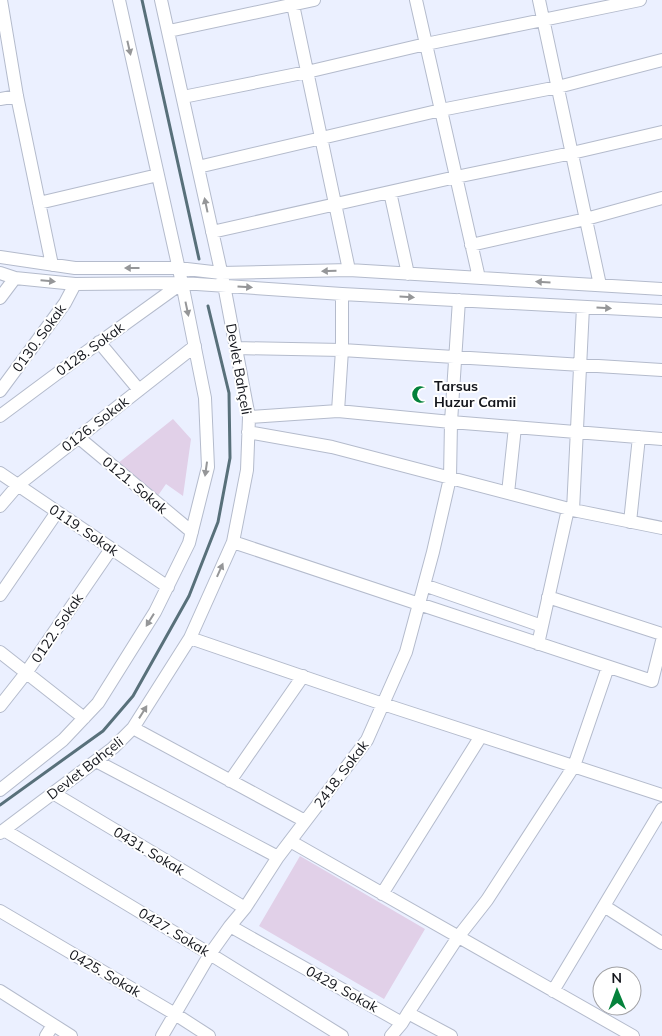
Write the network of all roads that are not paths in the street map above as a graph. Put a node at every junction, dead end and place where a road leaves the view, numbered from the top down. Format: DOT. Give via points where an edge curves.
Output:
graph roads {
  1 [pos="1,0"];
  2 [pos="118,0"];
  3 [pos="162,0"];
  4 [pos="314,0"];
  5 [pos="416,0"];
  6 [pos="539,0"];
  7 [pos="640,0"];
  8 [pos="292,2"];
  9 [pos="544,20"];
  10 [pos="169,30"];
  11 [pos="426,44"];
  12 [pos="662,60"];
  13 [pos="307,72"];
  14 [pos="558,86"];
  15 [pos="17,96"];
  16 [pos="183,97"];
  17 [pos="0,99"];
  18 [pos="441,110"];
  19 [pos="662,132"];
  20 [pos="321,139"];
  21 [pos="572,153"];
  22 [pos="198,167"];
  23 [pos="158,175"];
  24 [pos="456,177"];
  25 [pos="390,192"];
  26 [pos="662,198"];
  27 [pos="39,202"];
  28 [pos="335,205"];
  29 [pos="586,219"];
  30 [pos="212,232"];
  31 [pos="471,244"];
  32 [pos="0,257"];
  33 [pos="52,265"];
  34 [pos="178,268"];
  35 [pos="349,270"];
  36 [pos="0,273"];
  37 [pos="408,274"];
  38 [pos="15,278"];
  39 [pos="478,278"];
  40 [pos="222,279"];
  41 [pos="182,283"];
  42 [pos="75,284"];
  43 [pos="600,285"];
  44 [pos="662,289"];
  45 [pos="342,294"];
  46 [pos="0,298"];
  47 [pos="459,300"];
  48 [pos="583,307"];
  49 [pos="662,311"];
  50 [pos="99,342"];
  51 [pos="194,346"];
  52 [pos="236,348"];
  53 [pos="342,350"];
  54 [pos="456,358"];
  55 [pos="579,365"];
  56 [pos="662,370"];
  57 [pos="139,390"];
  58 [pos="0,391"];
  59 [pos="338,411"];
  60 [pos="0,416"];
  61 [pos="249,418"];
  62 [pos="451,422"];
  63 [pos="515,427"];
  64 [pos="248,432"];
  65 [pos="577,432"];
  66 [pos="78,437"];
  67 [pos="639,437"];
  68 [pos="662,439"];
  69 [pos="0,473"];
  70 [pos="450,478"];
  71 [pos="18,485"];
  72 [pos="508,493"];
  73 [pos="0,506"];
  74 [pos="570,510"];
  75 [pos="57,512"];
  76 [pos="630,522"];
  77 [pos="662,528"];
  78 [pos="192,532"];
  79 [pos="233,542"];
  80 [pos="111,549"];
  81 [pos="424,585"];
  82 [pos="168,587"];
  83 [pos="0,595"];
  84 [pos="548,597"];
  85 [pos="419,604"];
  86 [pos="542,626"];
  87 [pos="662,634"];
  88 [pos="190,638"];
  89 [pos="662,641"];
  90 [pos="538,644"];
  91 [pos="0,652"];
  92 [pos="608,667"];
  93 [pos="26,673"];
  94 [pos="303,676"];
  95 [pos="657,683"];
  96 [pos="383,704"];
  97 [pos="0,706"];
  98 [pos="84,718"];
  99 [pos="133,728"];
  100 [pos="481,736"];
  101 [pos="96,761"];
  102 [pos="574,766"];
  103 [pos="230,781"];
  104 [pos="3,783"];
  105 [pos="54,793"];
  106 [pos="662,795"];
  107 [pos="662,809"];
  108 [pos="306,821"];
  109 [pos="2,832"];
  110 [pos="290,841"];
  111 [pos="278,858"];
  112 [pos="382,894"];
  113 [pos="604,906"];
  114 [pos="245,908"];
  115 [pos="0,912"];
  116 [pos="230,926"];
  117 [pos="458,937"];
  118 [pos="662,944"];
  119 [pos="210,954"];
  120 [pos="552,990"];
  121 [pos="0,991"];
  122 [pos="174,1014"];
  123 [pos="405,1018"];
  124 [pos="53,1024"];
  125 [pos="46,1036"];
  126 [pos="71,1036"];
  127 [pos="162,1036"];
  128 [pos="209,1036"];
  129 [pos="342,1036"];
  130 [pos="391,1036"];
  131 [pos="451,1036"];
  132 [pos="633,1036"];
  1 -- 15 [label="street"];
  2 -- 23 [label="street, one-way"];
  3 -- 10 [label="street, Devlet Bahçeli"];
  4 -- 8 [label="street"];
  5 -- 11 [label="street"];
  6 -- 9 [label="street"];
  7 -- 9 [label="street"];
  8 -- 10 [label="street"];
  8 -- 13 [label="street"];
  9 -- 11 [label="street"];
  9 -- 14 [label="street"];
  10 -- 16 [label="street, Devlet Bahçeli"];
  11 -- 13 [label="street"];
  11 -- 18 [label="street"];
  12 -- 14 [label="street"];
  13 -- 16 [label="street"];
  13 -- 20 [label="street"];
  14 -- 18 [label="street"];
  14 -- 21 [label="street"];
  15 -- 17 [label="street"];
  15 -- 27 [label="street"];
  16 -- 22 [label="street, Devlet Bahçeli"];
  18 -- 20 [label="street"];
  18 -- 24 [label="street"];
  19 -- 21 [label="street"];
  20 -- 22 [label="street"];
  20 -- 28 [label="street"];
  21 -- 24 [label="street"];
  21 -- 29 [label="street"];
  30 -- 22 [label="street, Devlet Bahçeli, one-way"];
  23 -- 27 [label="street"];
  23 -- 34 [label="street"];
  24 -- 25 [label="street"];
  24 -- 31 [label="street"];
  25 -- 28 [label="street"];
  25 -- 37 [label="street"];
  26 -- 29 [label="street"];
  27 -- 33 [label="street"];
  28 -- 30 [label="street"];
  28 -- 35 [label="street"];
  29 -- 31 [label="street"];
  29 -- 43 [label="street"];
  30 -- 40 [label="street, Devlet Bahçeli"];
  31 -- 39 [label="street"];
  32 -- 33 [label="street"];
  34 -- 33 [label="street, one-way"];
  34 -- 40 [label="street"];
  34 -- 41 [label="street"];
  35 -- 37 [label="street"];
  35 -- 40 [label="street, one-way"];
  36 -- 38 [label="street"];
  37 -- 39 [label="street"];
  38 -- 42 [label="street, one-way"];
  38 -- 46 [label="street"];
  43 -- 39 [label="street, one-way"];
  40 -- 41 [label="street"];
  40 -- 45 [label="street, one-way"];
  40 -- 52 [label="street, Devlet Bahçeli"];
  41 -- 42 [label="street"];
  41 -- 50 [label="street, 0128. Sokak"];
  41 -- 51 [label="street, one-way"];
  42 -- 58 [label="street, 0130. Sokak" via="65,304"];
  43 -- 44 [label="street"];
  45 -- 47 [label="street, one-way"];
  45 -- 53 [label="street"];
  47 -- 48 [label="street"];
  47 -- 54 [label="street, 2418. Sokak"];
  48 -- 49 [label="street, one-way"];
  48 -- 55 [label="street"];
  50 -- 57 [label="street"];
  50 -- 60 [label="street, 0128. Sokak"];
  51 -- 57 [label="street, 0126. Sokak"];
  51 -- 78 [label="street, one-way" via="205,398 208,467"];
  52 -- 53 [label="street"];
  52 -- 61 [label="street, Devlet Bahçeli"];
  53 -- 54 [label="street"];
  53 -- 59 [label="street"];
  54 -- 55 [label="street"];
  54 -- 62 [label="street, 2418. Sokak"];
  55 -- 56 [label="street"];
  55 -- 65 [label="street"];
  57 -- 66 [label="street, 0126. Sokak"];
  59 -- 61 [label="street"];
  59 -- 62 [label="street"];
  61 -- 64 [label="street, Devlet Bahçeli"];
  62 -- 63 [label="street"];
  62 -- 70 [label="street, 2418. Sokak"];
  63 -- 65 [label="street"];
  63 -- 72 [label="street"];
  64 -- 70 [label="street" via="332,447"];
  64 -- 79 [label="street, Devlet Bahçeli" via="247,470"];
  65 -- 67 [label="street"];
  65 -- 74 [label="street"];
  66 -- 71 [label="street, 0126. Sokak"];
  66 -- 78 [label="street, 0121. Sokak"];
  67 -- 68 [label="street"];
  67 -- 76 [label="street"];
  69 -- 71 [label="street, 0119. Sokak"];
  70 -- 72 [label="street"];
  70 -- 81 [label="street, 2418. Sokak"];
  71 -- 73 [label="street, 0126. Sokak"];
  71 -- 75 [label="street, 0119. Sokak"];
  72 -- 74 [label="street"];
  74 -- 76 [label="street"];
  74 -- 84 [label="street"];
  75 -- 80 [label="street, 0119. Sokak"];
  75 -- 83 [label="street"];
  76 -- 77 [label="street"];
  78 -- 82 [label="street"];
  79 -- 85 [label="street"];
  88 -- 79 [label="street, Devlet Bahçeli, one-way"];
  80 -- 82 [label="street, 0119. Sokak"];
  80 -- 93 [label="street, 0122. Sokak"];
  81 -- 85 [label="street, 2418. Sokak"];
  81 -- 86 [label="street"];
  82 -- 98 [label="street, one-way" via="98,703"];
  84 -- 86 [label="street"];
  84 -- 87 [label="street"];
  85 -- 90 [label="street"];
  85 -- 96 [label="street, 2418. Sokak" via="406,652"];
  86 -- 90 [label="street"];
  88 -- 94 [label="street"];
  99 -- 88 [label="street, Devlet Bahçeli, one-way"];
  89 -- 95 [label="street"];
  90 -- 92 [label="street"];
  91 -- 93 [label="street"];
  92 -- 95 [label="street"];
  92 -- 102 [label="street"];
  93 -- 97 [label="street, 0122. Sokak"];
  93 -- 98 [label="street"];
  94 -- 96 [label="street"];
  94 -- 103 [label="street"];
  96 -- 100 [label="street"];
  96 -- 108 [label="street, 2418. Sokak" via="367,740"];
  98 -- 104 [label="street" via="63,740"];
  99 -- 101 [label="street, Devlet Bahçeli"];
  99 -- 103 [label="street"];
  100 -- 102 [label="street"];
  100 -- 112 [label="street"];
  101 -- 105 [label="street, Devlet Bahçeli"];
  101 -- 111 [label="street"];
  102 -- 106 [label="street"];
  102 -- 117 [label="street" via="487,900"];
  103 -- 108 [label="street"];
  105 -- 109 [label="street, Devlet Bahçeli"];
  105 -- 114 [label="street, 0431. Sokak"];
  107 -- 113 [label="street"];
  108 -- 110 [label="street, 2418. Sokak"];
  109 -- 119 [label="street, 0427. Sokak"];
  110 -- 111 [label="street, 2418. Sokak"];
  110 -- 112 [label="street"];
  111 -- 114 [label="street, 2418. Sokak"];
  112 -- 117 [label="street"];
  113 -- 118 [label="street"];
  113 -- 120 [label="street"];
  114 -- 116 [label="street, 2418. Sokak"];
  115 -- 122 [label="street, 0425. Sokak"];
  116 -- 119 [label="street, 2418. Sokak"];
  116 -- 123 [label="street, 0429. Sokak"];
  117 -- 120 [label="street"];
  117 -- 123 [label="street"];
  119 -- 122 [label="street, 2418. Sokak"];
  119 -- 129 [label="street, 0427. Sokak"];
  120 -- 132 [label="street"];
  121 -- 124 [label="street"];
  122 -- 127 [label="street, 2418. Sokak"];
  122 -- 128 [label="street, 0425. Sokak"];
  123 -- 130 [label="street"];
  123 -- 131 [label="street, 0429. Sokak"];
  124 -- 125 [label="street"];
  124 -- 126 [label="street"];
}
